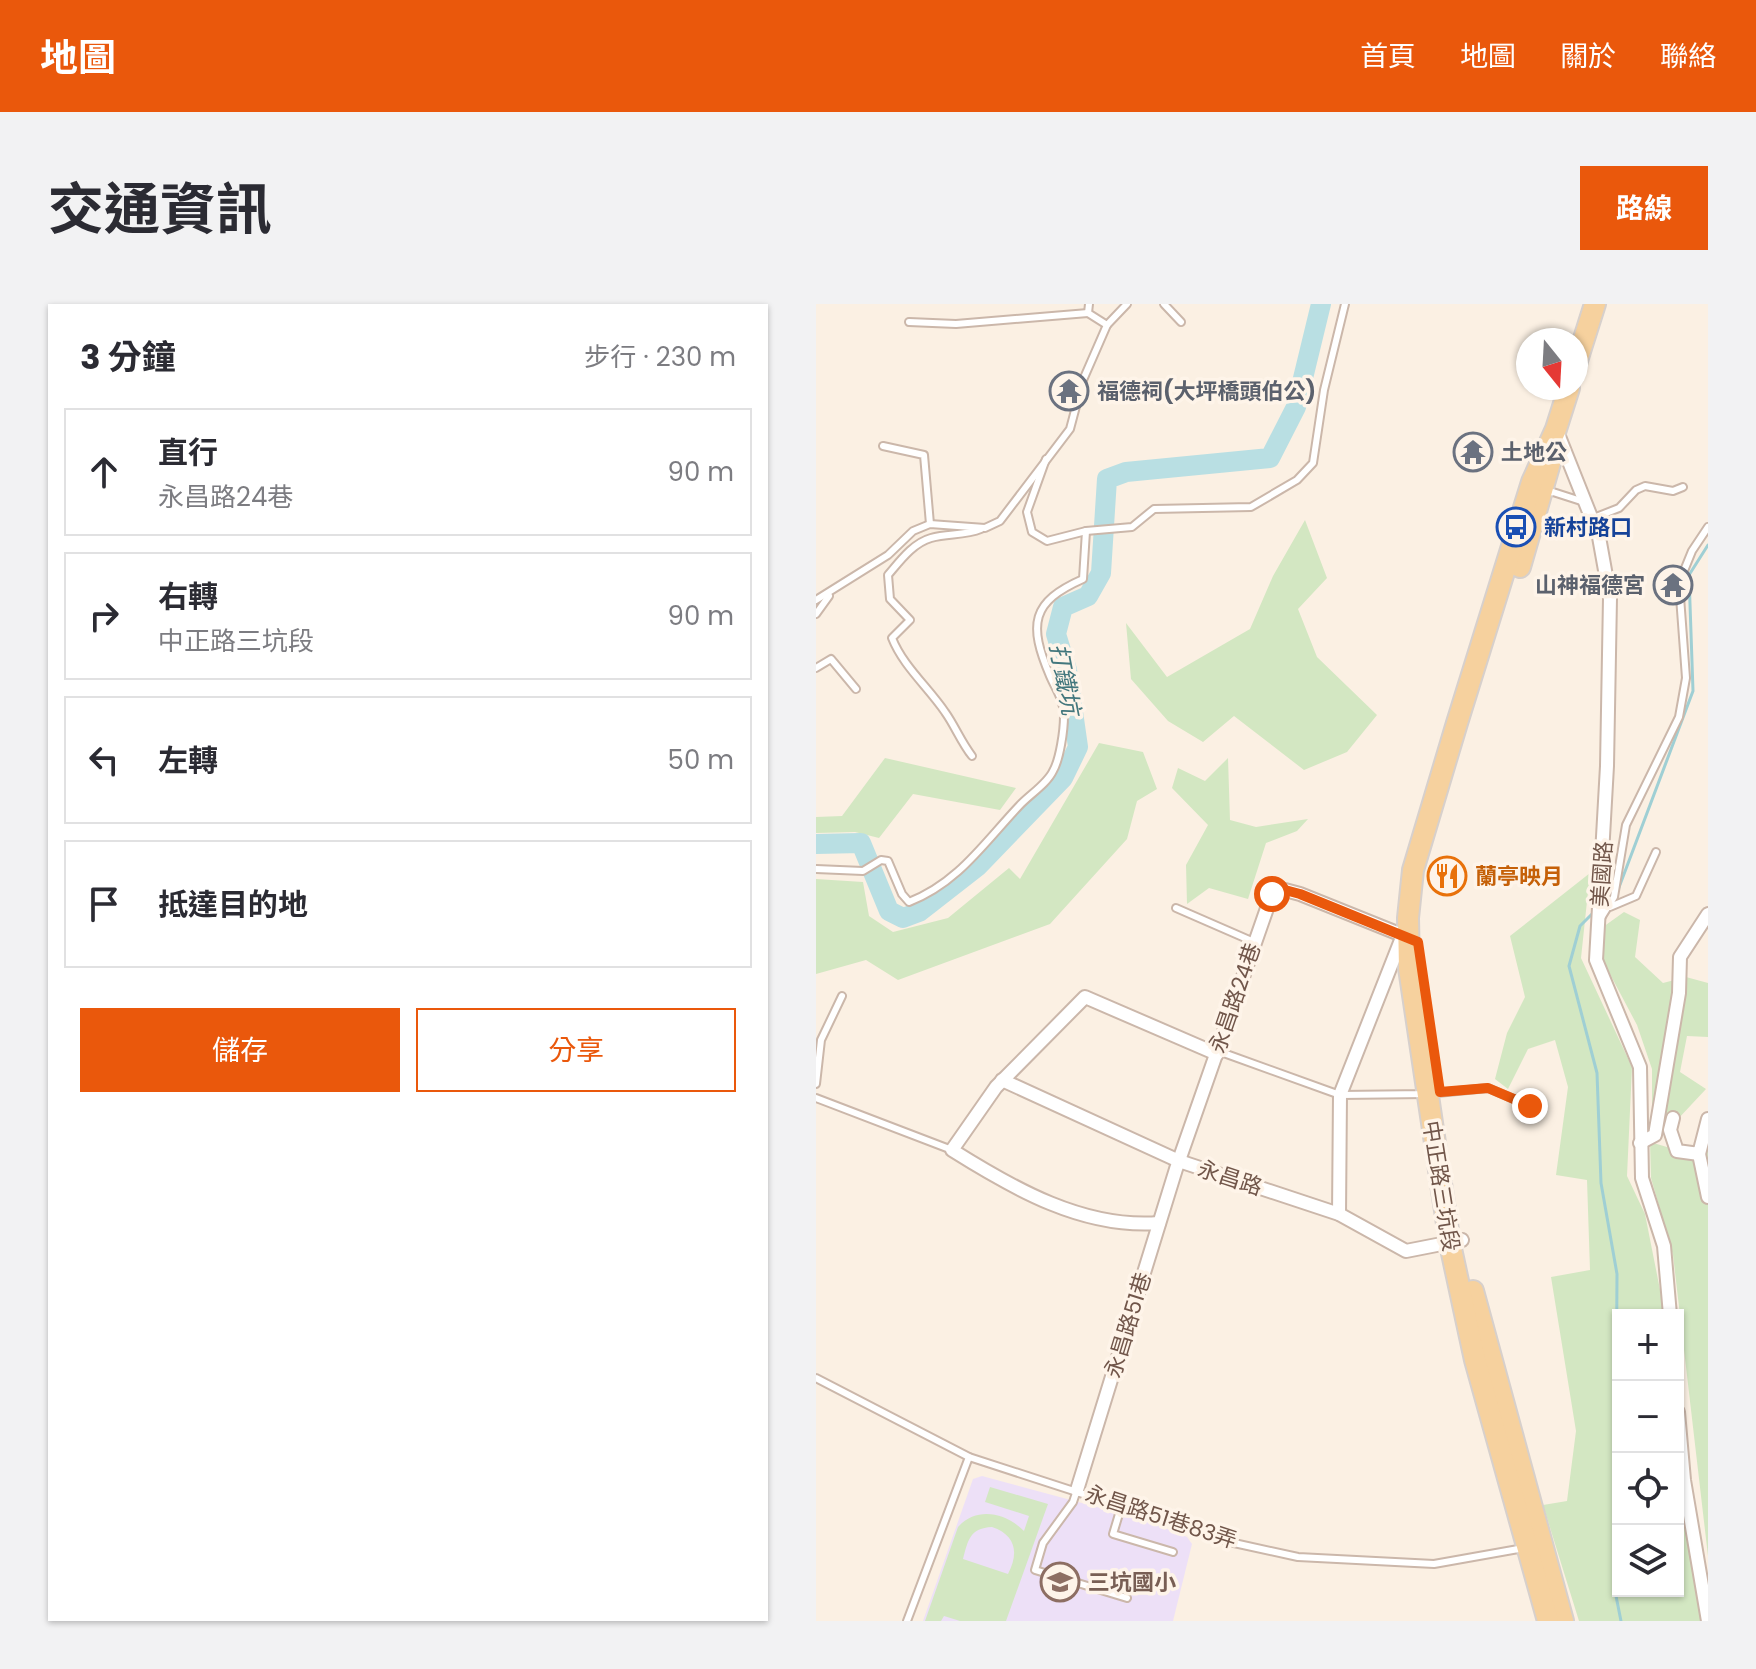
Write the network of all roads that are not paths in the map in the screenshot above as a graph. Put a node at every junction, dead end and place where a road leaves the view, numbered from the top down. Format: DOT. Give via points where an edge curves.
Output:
graph roads {
  1 [pos="1089,304"];
  2 [pos="1127,304"];
  3 [pos="1164,304"];
  4 [pos="1345,304"];
  5 [pos="1595,304"];
  6 [pos="1088,313"];
  7 [pos="909,322"];
  8 [pos="1181,322"];
  9 [pos="1107,325"];
  10 [pos="1587,328"];
  11 [pos="1565,400"];
  12 [pos="1556,429"];
  13 [pos="883,446"];
  14 [pos="1046,459"];
  15 [pos="1683,487"];
  16 [pos="1543,495"];
  17 [pos="1589,514"];
  18 [pos="930,524"];
  19 [pos="1708,527"];
  20 [pos="985,528"];
  21 [pos="1086,531"];
  22 [pos="829,596"];
  23 [pos="816,600"];
  24 [pos="816,614"];
  25 [pos="816,668"];
  26 [pos="856,689"];
  27 [pos="972,756"];
  28 [pos="1656,852"];
  29 [pos="816,869"];
  30 [pos="1608,896"];
  31 [pos="1176,908"];
  32 [pos="1603,913"];
  33 [pos="1708,914"];
  34 [pos="1410,938"];
  35 [pos="1254,942"];
  36 [pos="842,996"];
  37 [pos="1217,1052"];
  38 [pos="1002,1080"];
  39 [pos="816,1084"];
  40 [pos="1434,1093"];
  41 [pos="1340,1095"];
  42 [pos="816,1098"];
  43 [pos="1530,1106"];
  44 [pos="1673,1118"];
  45 [pos="1708,1119"];
  46 [pos="1640,1143"];
  47 [pos="952,1150"];
  48 [pos="1699,1154"];
  49 [pos="1179,1161"];
  50 [pos="1708,1197"];
  51 [pos="1339,1214"];
  52 [pos="1159,1223"];
  53 [pos="1456,1242"];
  54 [pos="1669,1309"];
  55 [pos="816,1378"];
  56 [pos="1682,1453"];
  57 [pos="969,1457"];
  58 [pos="1077,1490"];
  59 [pos="1122,1504"];
  60 [pos="1528,1548"];
  61 [pos="1173,1552"];
  62 [pos="1127,1598"];
  63 [pos="1550,1615"];
  64 [pos="907,1621"];
  65 [pos="1708,1621"];
  1 -- 6 [label="lane"];
  2 -- 9 [label="lane"];
  3 -- 8 [label="lane"];
  4 -- 21 [label="lane" via="1313,463 1306,472 1251,507 1154,509 1132,527"];
  5 -- 10 [label="main road"];
  6 -- 7 [label="lane" via="956,324"];
  6 -- 9 [label="lane"];
  9 -- 14 [label="lane" via="1083,380 1070,429"];
  11 -- 12 [label="main road, 中正路三坑段"];
  12 -- 16 [label="main road, 中正路三坑段"];
  12 -- 17 [label="street, 美國路"];
  12 -- 34 [label="main road, 中正路三坑段" via="1532,482 1418,855"];
  13 -- 18 [label="lane" via="924,455"];
  14 -- 20 [label="lane" via="1000,521"];
  14 -- 21 [label="lane" via="1027,512 1032,532 1047,541"];
  15 -- 17 [label="lane" via="1673,491 1645,486 1619,508"];
  16 -- 17 [label="lane" via="1575,498"];
  16 -- 34 [label="main road, 中正路三坑段" via="1418,897"];
  17 -- 30 [label="street, 美國路" via="1599,537 1610,598"];
  18 -- 20 [label="lane"];
  18 -- 22 [label="lane" via="913,531"];
  19 -- 30 [label="lane" via="1679,583 1686,678 1679,717 1626,825 1616,886"];
  20 -- 27 [label="lane" via="931,538 913,547 888,575 890,599 910,620 892,638 897,651 947,714"];
  21 -- 29 [label="lane" via="1083,579 1052,593 1039,614 1037,632 1064,716 1053,771 966,866 930,894 909,902 888,861 863,871"];
  22 -- 23 [label="lane"];
  22 -- 24 [label="lane"];
  25 -- 26 [label="lane" via="831,659"];
  28 -- 32 [label="lane" via="1636,896"];
  30 -- 32 [label="street, 美國路"];
  31 -- 35 [label="lane"];
  32 -- 46 [label="street, 美國路" via="1596,960 1640,1067"];
  33 -- 46 [label="street" via="1680,957 1679,993 1655,1135"];
  34 -- 35 [label="street, 永昌路24巷" via="1285,890 1272,894"];
  34 -- 40 [label="main road, 中正路三坑段" via="1409,968"];
  34 -- 41 [label="street"];
  35 -- 37 [label="street, 永昌路24巷"];
  36 -- 39 [label="lane" via="821,1040"];
  37 -- 38 [label="street" via="1085,997"];
  37 -- 41 [label="lane"];
  37 -- 49 [label="street, 永昌路24巷"];
  38 -- 47 [label="street"];
  38 -- 49 [label="street, 永昌路"];
  40 -- 41 [label="lane"];
  40 -- 43 [label="lane" via="1488,1088"];
  40 -- 53 [label="main road, 中正路三坑段"];
  41 -- 51 [label="street"];
  42 -- 47 [label="lane"];
  44 -- 48 [label="street" via="1670,1130 1677,1151"];
  45 -- 48 [label="street"];
  46 -- 54 [label="street, 美國路" via="1642,1178 1664,1246"];
  47 -- 52 [label="street" via="1035,1198 1111,1223"];
  48 -- 50 [label="street"];
  49 -- 51 [label="street, 永昌路"];
  49 -- 52 [label="street, 永昌路51巷"];
  51 -- 53 [label="street, 永昌路" via="1406,1251"];
  52 -- 58 [label="street, 永昌路51巷"];
  53 -- 60 [label="main road, 中正路三坑段" via="1475,1360"];
  53 -- 63 [label="main road, 中正路三坑段"];
  55 -- 57 [label="lane, 永昌路51巷83弄"];
  56 -- 65 [label="street"];
  57 -- 58 [label="lane, 永昌路51巷83弄"];
  57 -- 64 [label="lane"];
  58 -- 59 [label="lane, 永昌路51巷83弄"];
  58 -- 62 [label="lane" via="1043,1543 1035,1570"];
  59 -- 60 [label="lane, 永昌路51巷83弄" via="1234,1543 1298,1557 1434,1564"];
  59 -- 61 [label="lane" via="1113,1534"];
  60 -- 63 [label="main road, 中正路三坑段"];
}
